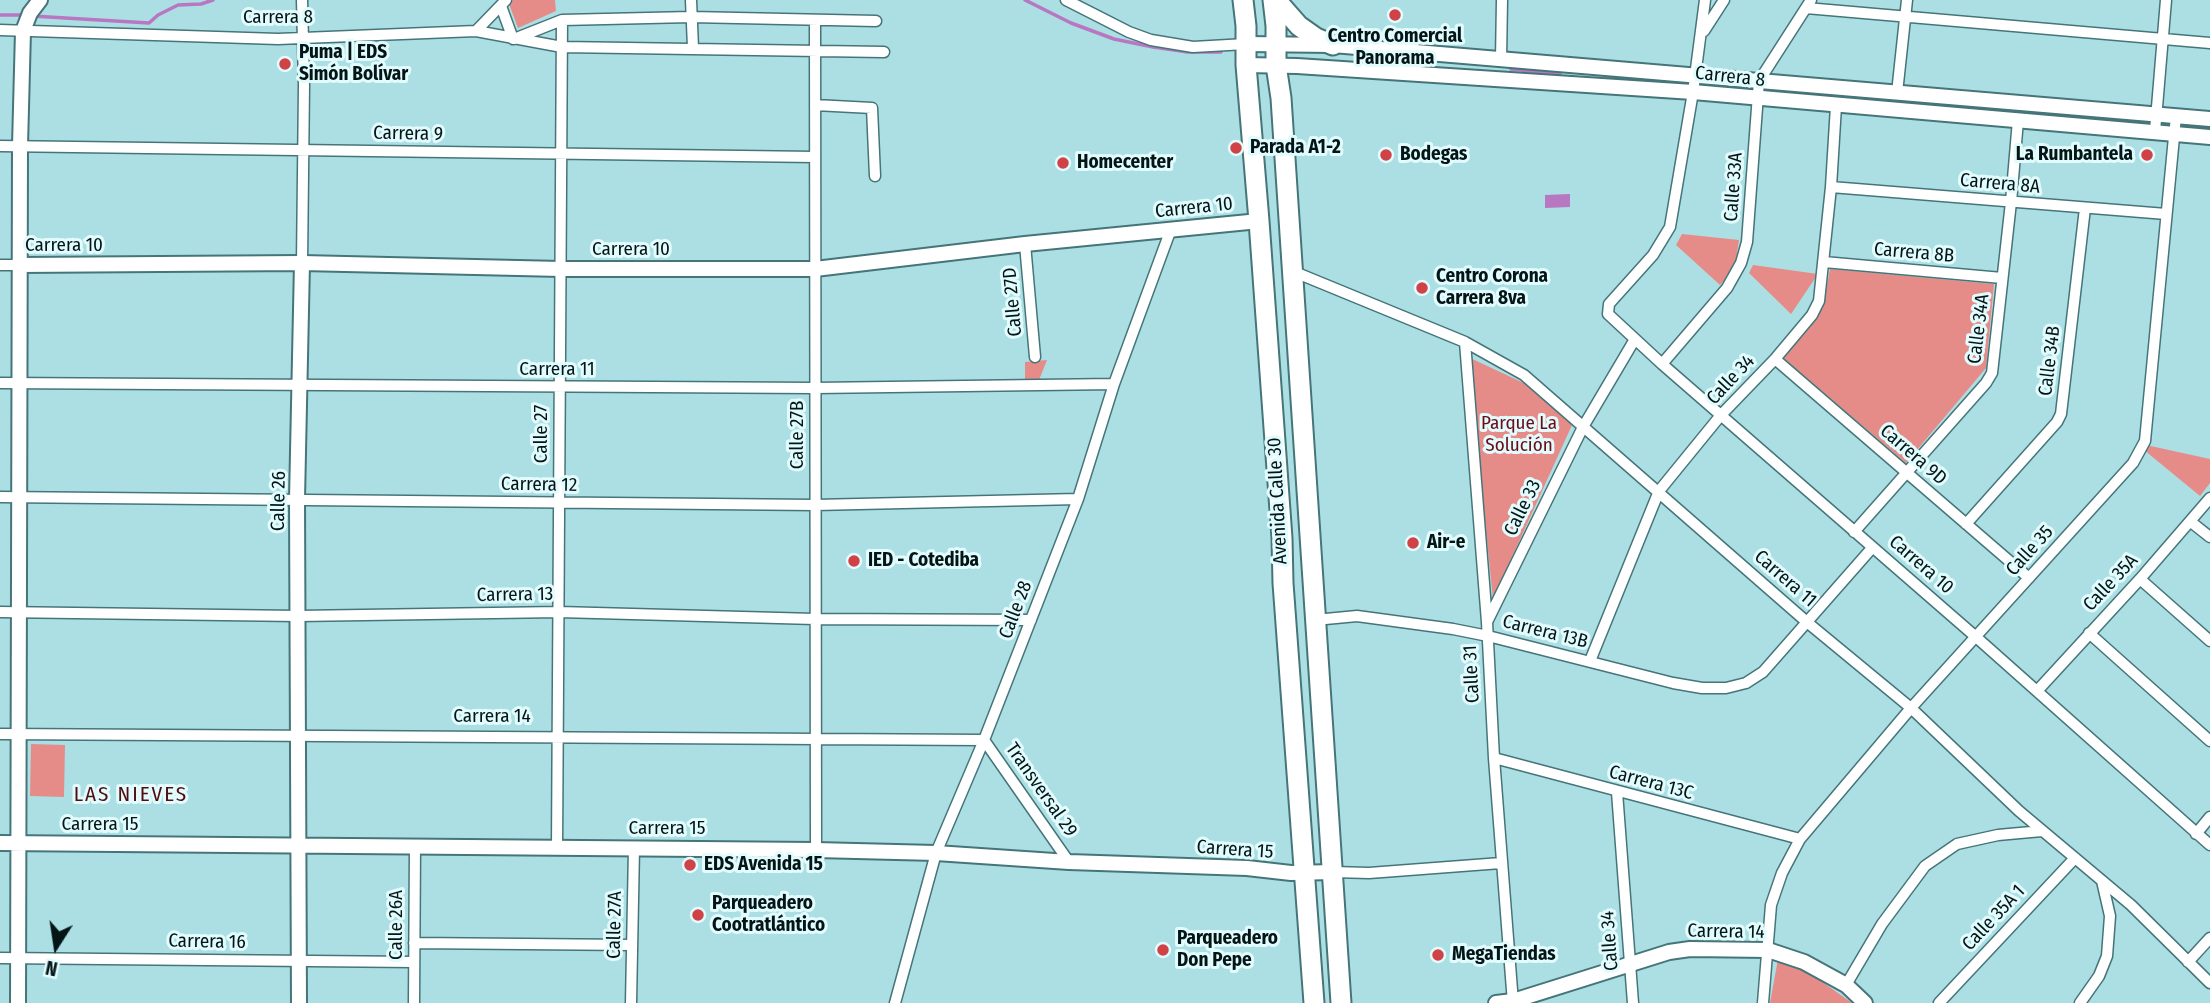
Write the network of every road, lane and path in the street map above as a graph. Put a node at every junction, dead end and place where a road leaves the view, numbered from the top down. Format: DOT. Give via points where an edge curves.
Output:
graph roads {
  1 [pos="40,0"];
  2 [pos="302,0"];
  3 [pos="691,0"];
  4 [pos="1066,0"];
  5 [pos="1243,0"];
  6 [pos="1274,0"];
  7 [pos="1502,0"];
  8 [pos="1705,0"];
  9 [pos="1724,0"];
  10 [pos="1907,0"];
  11 [pos="2166,0"];
  12 [pos="504,3"];
  13 [pos="1809,4"];
  14 [pos="691,17"];
  15 [pos="1905,17"];
  16 [pos="562,20"];
  17 [pos="815,20"];
  18 [pos="876,21"];
  19 [pos="0,30"];
  20 [pos="476,31"];
  21 [pos="23,32"];
  22 [pos="1701,34"];
  23 [pos="304,38"];
  24 [pos="2162,38"];
  25 [pos="513,39"];
  26 [pos="2210,43"];
  27 [pos="1247,44"];
  28 [pos="1276,44"];
  29 [pos="1333,45"];
  30 [pos="562,47"];
  31 [pos="693,48"];
  32 [pos="815,51"];
  33 [pos="884,52"];
  34 [pos="1501,60"];
  35 [pos="1246,65"];
  36 [pos="1276,65"];
  37 [pos="1695,76"];
  38 [pos="1759,81"];
  39 [pos="1693,92"];
  40 [pos="1897,93"];
  41 [pos="1758,99"];
  42 [pos="815,105"];
  43 [pos="1836,106"];
  44 [pos="2156,114"];
  45 [pos="2176,116"];
  46 [pos="2210,119"];
  47 [pos="2018,120"];
  48 [pos="2155,131"];
  49 [pos="2174,133"];
  50 [pos="2210,137"];
  51 [pos="0,146"];
  52 [pos="20,146"];
  53 [pos="304,150"];
  54 [pos="562,153"];
  55 [pos="815,157"];
  56 [pos="875,176"];
  57 [pos="1831,187"];
  58 [pos="2011,202"];
  59 [pos="2085,208"];
  60 [pos="2166,214"];
  61 [pos="1259,221"];
  62 [pos="1171,229"];
  63 [pos="1025,244"];
  64 [pos="1824,262"];
  65 [pos="302,263"];
  66 [pos="0,265"];
  67 [pos="19,265"];
  68 [pos="561,269"];
  69 [pos="815,269"];
  70 [pos="1291,271"];
  71 [pos="2002,278"];
  72 [pos="1635,339"];
  73 [pos="1465,342"];
  74 [pos="1035,357"];
  75 [pos="1775,359"];
  76 [pos="1662,364"];
  77 [pos="0,383"];
  78 [pos="19,384"];
  79 [pos="1114,384"];
  80 [pos="300,385"];
  81 [pos="560,387"];
  82 [pos="815,388"];
  83 [pos="1721,415"];
  84 [pos="1583,427"];
  85 [pos="1906,472"];
  86 [pos="1659,491"];
  87 [pos="0,497"];
  88 [pos="18,497"];
  89 [pos="2210,498"];
  90 [pos="298,499"];
  91 [pos="1078,499"];
  92 [pos="559,503"];
  93 [pos="815,505"];
  94 [pos="2191,522"];
  95 [pos="1966,524"];
  96 [pos="1854,532"];
  97 [pos="2210,537"];
  98 [pos="1872,548"];
  99 [pos="2029,578"];
  100 [pos="2140,579"];
  101 [pos="0,612"];
  102 [pos="19,612"];
  103 [pos="559,612"];
  104 [pos="298,616"];
  105 [pos="815,619"];
  106 [pos="1031,620"];
  107 [pos="1314,620"];
  108 [pos="1487,622"];
  109 [pos="1808,622"];
  110 [pos="2089,634"];
  111 [pos="1488,636"];
  112 [pos="1976,637"];
  113 [pos="2210,641"];
  114 [pos="1590,661"];
  115 [pos="2037,691"];
  116 [pos="1911,708"];
  117 [pos="0,734"];
  118 [pos="19,734"];
  119 [pos="297,736"];
  120 [pos="558,737"];
  121 [pos="816,739"];
  122 [pos="984,740"];
  123 [pos="2210,741"];
  124 [pos="1494,758"];
  125 [pos="1617,792"];
  126 [pos="2019,811"];
  127 [pos="2210,817"];
  128 [pos="2042,831"];
  129 [pos="2003,834"];
  130 [pos="2196,834"];
  131 [pos="1800,839"];
  132 [pos="0,843"];
  133 [pos="20,844"];
  134 [pos="2210,845"];
  135 [pos="300,846"];
  136 [pos="415,846"];
  137 [pos="557,848"];
  138 [pos="634,848"];
  139 [pos="816,850"];
  140 [pos="936,853"];
  141 [pos="2075,858"];
  142 [pos="1069,862"];
  143 [pos="1501,863"];
  144 [pos="1305,873"];
  145 [pos="1333,873"];
  146 [pos="2102,881"];
  147 [pos="2132,905"];
  148 [pos="2110,916"];
  149 [pos="2210,938"];
  150 [pos="414,943"];
  151 [pos="632,945"];
  152 [pos="1768,950"];
  153 [pos="0,958"];
  154 [pos="18,958"];
  155 [pos="299,961"];
  156 [pos="414,962"];
  157 [pos="2188,962"];
  158 [pos="1629,966"];
  159 [pos="2210,983"];
  160 [pos="1846,985"];
  161 [pos="1513,1002"];
  162 [pos="18,1003"];
  163 [pos="299,1003"];
  164 [pos="414,1003"];
  165 [pos="631,1003"];
  166 [pos="895,1003"];
  167 [pos="1314,1003"];
  168 [pos="1340,1003"];
  169 [pos="1496,1003"];
  170 [pos="1633,1003"];
  171 [pos="1763,1003"];
  172 [pos="1865,1003"];
  173 [pos="1939,1003"];
  174 [pos="2080,1003"];
  1 -- 21 [label="street"];
  2 -- 23 [label="street, Calle 26"];
  3 -- 14 [label="street"];
  4 -- 27 [label="street" via="1152,40 1194,47"];
  5 -- 27 [label="highway, Avenida Calle 30"];
  6 -- 28 [label="highway, Avenida Calle 30"];
  6 -- 29 [label="highway" via="1299,26"];
  7 -- 34 [label="street"];
  8 -- 22 [label="street"];
  9 -- 22 [label="street"];
  10 -- 15 [label="street"];
  11 -- 24 [label="street"];
  12 -- 20 [label="street"];
  12 -- 25 [label="street"];
  13 -- 15 [label="street"];
  13 -- 38 [label="street, Calle 33A"];
  14 -- 16 [label="street"];
  14 -- 17 [label="street"];
  14 -- 31 [label="street"];
  15 -- 24 [label="street"];
  15 -- 40 [label="street"];
  16 -- 25 [label="street"];
  16 -- 30 [label="street, Calle 27"];
  17 -- 18 [label="street"];
  17 -- 32 [label="street, Calle 27B"];
  19 -- 21 [label="street, Carrera 8"];
  20 -- 23 [label="street, Carrera 8"];
  20 -- 25 [label="street, Carrera 8"];
  21 -- 23 [label="street, Carrera 8"];
  21 -- 52 [label="street"];
  22 -- 37 [label="street"];
  23 -- 53 [label="street, Calle 26"];
  24 -- 26 [label="street"];
  24 -- 44 [label="street"];
  25 -- 30 [label="street, Carrera 8"];
  27 -- 28 [label="street, Carrera 8"];
  27 -- 35 [label="highway, Avenida Calle 30"];
  28 -- 29 [label="street, Carrera 8"];
  28 -- 36 [label="highway, Avenida Calle 30"];
  29 -- 34 [label="street, Carrera 8"];
  30 -- 31 [label="street, Carrera 8"];
  30 -- 54 [label="street, Calle 27"];
  31 -- 32 [label="street, Carrera 8"];
  32 -- 33 [label="street, Carrera 8"];
  32 -- 42 [label="street, Calle 27B"];
  34 -- 37 [label="street, Carrera 8"];
  35 -- 36 [label="street, Carrera 8"];
  35 -- 61 [label="highway, Avenida Calle 30"];
  36 -- 39 [label="street, Carrera 8"];
  36 -- 70 [label="highway, Avenida Calle 30"];
  37 -- 38 [label="street, Carrera 8"];
  37 -- 39 [label="street"];
  38 -- 40 [label="street, Carrera 8"];
  38 -- 41 [label="street, Calle 33A"];
  39 -- 41 [label="street, Carrera 8"];
  39 -- 72 [label="street, Carrera 10" via="1671,227 1653,255 1609,304 1608,314"];
  40 -- 44 [label="street, Carrera 8"];
  41 -- 43 [label="street, Carrera 8"];
  41 -- 76 [label="street, Calle 33A" via="1747,242 1741,263 1727,288"];
  42 -- 55 [label="street, Calle 27B"];
  42 -- 56 [label="street" via="870,106 874,111"];
  43 -- 47 [label="street, Carrera 8"];
  43 -- 57 [label="street, Calle 34"];
  44 -- 45 [label="street, Carrera 8"];
  44 -- 48 [label="street"];
  45 -- 46 [label="street, Carrera 8"];
  45 -- 49 [label="street, Calle 35"];
  47 -- 48 [label="street, Carrera 8"];
  47 -- 58 [label="street, Calle 34A"];
  48 -- 49 [label="street, Carrera 8"];
  49 -- 50 [label="street, Carrera 8"];
  49 -- 60 [label="street, Calle 35"];
  51 -- 52 [label="street, Carrera 9"];
  52 -- 53 [label="street, Carrera 9"];
  52 -- 67 [label="street"];
  53 -- 54 [label="street, Carrera 9"];
  53 -- 65 [label="street, Calle 26"];
  54 -- 55 [label="street, Carrera 9"];
  54 -- 68 [label="street, Calle 27"];
  55 -- 69 [label="street, Calle 27B"];
  57 -- 58 [label="street, Carrera 8A"];
  57 -- 64 [label="street, Calle 34"];
  58 -- 59 [label="street, Carrera 8A"];
  58 -- 71 [label="street, Calle 34A"];
  59 -- 60 [label="street, Carrera 8A"];
  59 -- 95 [label="street, Calle 34B" via="2061,414"];
  60 -- 99 [label="street, Calle 35" via="2145,441 2133,463"];
  61 -- 62 [label="street, Carrera 10"];
  61 -- 144 [label="highway, Avenida Calle 30"];
  62 -- 63 [label="street, Carrera 10"];
  62 -- 79 [label="street, Calle 28"];
  63 -- 69 [label="street, Carrera 10"];
  63 -- 74 [label="street, Calle 27D"];
  64 -- 71 [label="street, Carrera 8B"];
  64 -- 75 [label="street, Calle 34" via="1819,301 1812,315"];
  65 -- 67 [label="street, Carrera 10"];
  65 -- 68 [label="street, Carrera 10"];
  65 -- 80 [label="street, Calle 26"];
  66 -- 67 [label="street, Carrera 10"];
  67 -- 78 [label="street"];
  68 -- 69 [label="street, Carrera 10"];
  68 -- 81 [label="street, Calle 27"];
  69 -- 82 [label="street, Calle 27B"];
  70 -- 73 [label="street, Carrera 11"];
  70 -- 107 [label="highway, Avenida Calle 30"];
  71 -- 85 [label="street, Calle 34A" via="1992,373"];
  72 -- 76 [label="street, Carrera 10"];
  72 -- 84 [label="street, Calle 33"];
  73 -- 84 [label="street, Carrera 11" via="1524,375"];
  73 -- 108 [label="street, Calle 31"];
  75 -- 83 [label="street, Calle 34"];
  75 -- 85 [label="street, Carrera 9D"];
  76 -- 83 [label="street, Carrera 10"];
  77 -- 78 [label="street, Carrera 11"];
  78 -- 80 [label="street, Carrera 11"];
  78 -- 88 [label="street"];
  79 -- 82 [label="street, Carrera 11"];
  79 -- 91 [label="street, Calle 28"];
  80 -- 81 [label="street, Carrera 11"];
  80 -- 90 [label="street, Calle 26"];
  81 -- 82 [label="street, Carrera 11"];
  81 -- 92 [label="street, Calle 27"];
  82 -- 93 [label="street, Calle 27B"];
  83 -- 86 [label="street, Calle 34"];
  83 -- 96 [label="street, Carrera 10"];
  84 -- 86 [label="street, Carrera 11"];
  84 -- 108 [label="street, Calle 33"];
  85 -- 95 [label="street, Carrera 9D"];
  85 -- 96 [label="street, Calle 34A"];
  86 -- 109 [label="street, Carrera 11"];
  86 -- 114 [label="street, Calle 34"];
  87 -- 88 [label="street, Carrera 12"];
  88 -- 90 [label="street, Carrera 12"];
  88 -- 102 [label="street"];
  89 -- 94 [label="street, Calle 35A"];
  90 -- 92 [label="street, Carrera 12"];
  90 -- 104 [label="street, Calle 26"];
  91 -- 93 [label="street, Carrera 12"];
  91 -- 106 [label="street, Calle 28"];
  92 -- 93 [label="street, Carrera 12"];
  92 -- 103 [label="street, Calle 27"];
  93 -- 105 [label="street, Calle 27B"];
  94 -- 97 [label="street"];
  94 -- 100 [label="street, Calle 35A"];
  95 -- 99 [label="street, Carrera 9D"];
  96 -- 98 [label="street, Carrera 10"];
  98 -- 109 [label="street"];
  98 -- 112 [label="street, Carrera 10"];
  99 -- 112 [label="street, Calle 35"];
  100 -- 110 [label="street, Calle 35A"];
  100 -- 113 [label="street"];
  101 -- 102 [label="street, Carrera 13"];
  102 -- 104 [label="street, Carrera 13"];
  102 -- 118 [label="street"];
  103 -- 104 [label="street, Carrera 13"];
  103 -- 105 [label="street, Carrera 13"];
  103 -- 120 [label="street, Calle 27"];
  104 -- 119 [label="street, Calle 26"];
  105 -- 106 [label="street, Carrera 13"];
  105 -- 121 [label="street, Calle 27B"];
  106 -- 122 [label="street, Calle 28"];
  107 -- 111 [label="street, Carrera 13B" via="1357,616"];
  107 -- 145 [label="highway, Avenida Calle 30"];
  108 -- 111 [label="street, Calle 31"];
  109 -- 114 [label="street, Carrera 13B" via="1763,672 1726,688 1702,688"];
  109 -- 116 [label="street, Carrera 11"];
  110 -- 115 [label="street, Calle 35A"];
  110 -- 123 [label="street"];
  111 -- 114 [label="street, Carrera 13B"];
  111 -- 124 [label="street, Calle 31"];
  112 -- 115 [label="street, Carrera 10"];
  112 -- 116 [label="street, Calle 35"];
  115 -- 130 [label="street, Carrera 10"];
  116 -- 126 [label="street, Carrera 11"];
  116 -- 131 [label="street, Calle 35"];
  117 -- 118 [label="street, Carrera 14"];
  118 -- 119 [label="street, Carrera 14"];
  118 -- 133 [label="street"];
  119 -- 120 [label="street, Carrera 14"];
  119 -- 135 [label="street, Calle 26"];
  120 -- 121 [label="street, Carrera 14"];
  120 -- 137 [label="street, Calle 27"];
  121 -- 122 [label="street, Carrera 14"];
  121 -- 139 [label="street, Calle 27B"];
  122 -- 140 [label="street, Calle 28"];
  122 -- 142 [label="street, Transversal 29"];
  124 -- 125 [label="street, Carrera 13C"];
  124 -- 143 [label="street, Calle 31"];
  125 -- 131 [label="street, Carrera 13C"];
  125 -- 158 [label="street, Calle 34"];
  126 -- 128 [label="street, Carrera 11"];
  126 -- 129 [label="street" via="2015,825"];
  127 -- 130 [label="street"];
  128 -- 129 [label="street"];
  128 -- 141 [label="street, Carrera 11"];
  129 -- 160 [label="street" via="1957,844 1925,866"];
  130 -- 134 [label="street, Carrera 10"];
  131 -- 152 [label="street, Calle 35" via="1771,905"];
  132 -- 133 [label="street, Carrera 15"];
  133 -- 135 [label="street, Carrera 15"];
  133 -- 154 [label="street"];
  135 -- 136 [label="street, Carrera 15"];
  135 -- 155 [label="street, Calle 26"];
  136 -- 137 [label="street, Carrera 15"];
  136 -- 150 [label="street, Calle 26A"];
  137 -- 138 [label="street, Carrera 15"];
  138 -- 139 [label="street, Carrera 15"];
  138 -- 151 [label="street, Calle 27A"];
  139 -- 140 [label="street, Carrera 15"];
  140 -- 142 [label="street, Carrera 15"];
  140 -- 166 [label="street, Calle 28"];
  141 -- 146 [label="street, Carrera 11"];
  141 -- 173 [label="street, Calle 35A 1"];
  142 -- 144 [label="street, Carrera 15"];
  143 -- 145 [label="street"];
  143 -- 161 [label="street, Calle 31"];
  144 -- 145 [label="street, Carrera 15"];
  144 -- 167 [label="highway, Avenida Calle 30"];
  145 -- 168 [label="highway, Avenida Calle 30"];
  146 -- 147 [label="street, Carrera 11"];
  146 -- 148 [label="street"];
  147 -- 148 [label="street"];
  147 -- 157 [label="street, Carrera 11"];
  148 -- 174 [label="street" via="2104,966"];
  149 -- 157 [label="street"];
  150 -- 151 [label="street"];
  150 -- 156 [label="street, Calle 26A"];
  151 -- 165 [label="street, Calle 27A"];
  152 -- 158 [label="street, Carrera 14" via="1690,949"];
  152 -- 160 [label="street, Carrera 14" via="1804,962"];
  152 -- 171 [label="street, Calle 35"];
  153 -- 154 [label="street, Carrera 16"];
  154 -- 155 [label="street, Carrera 16"];
  154 -- 162 [label="street"];
  155 -- 156 [label="street, Carrera 16"];
  155 -- 163 [label="street, Calle 26"];
  156 -- 164 [label="street, Calle 26A"];
  157 -- 159 [label="street, Carrera 11"];
  158 -- 161 [label="street, Carrera 14"];
  158 -- 170 [label="street, Calle 34"];
  160 -- 172 [label="street, Carrera 14"];
  161 -- 169 [label="street, Carrera 14"];
}
